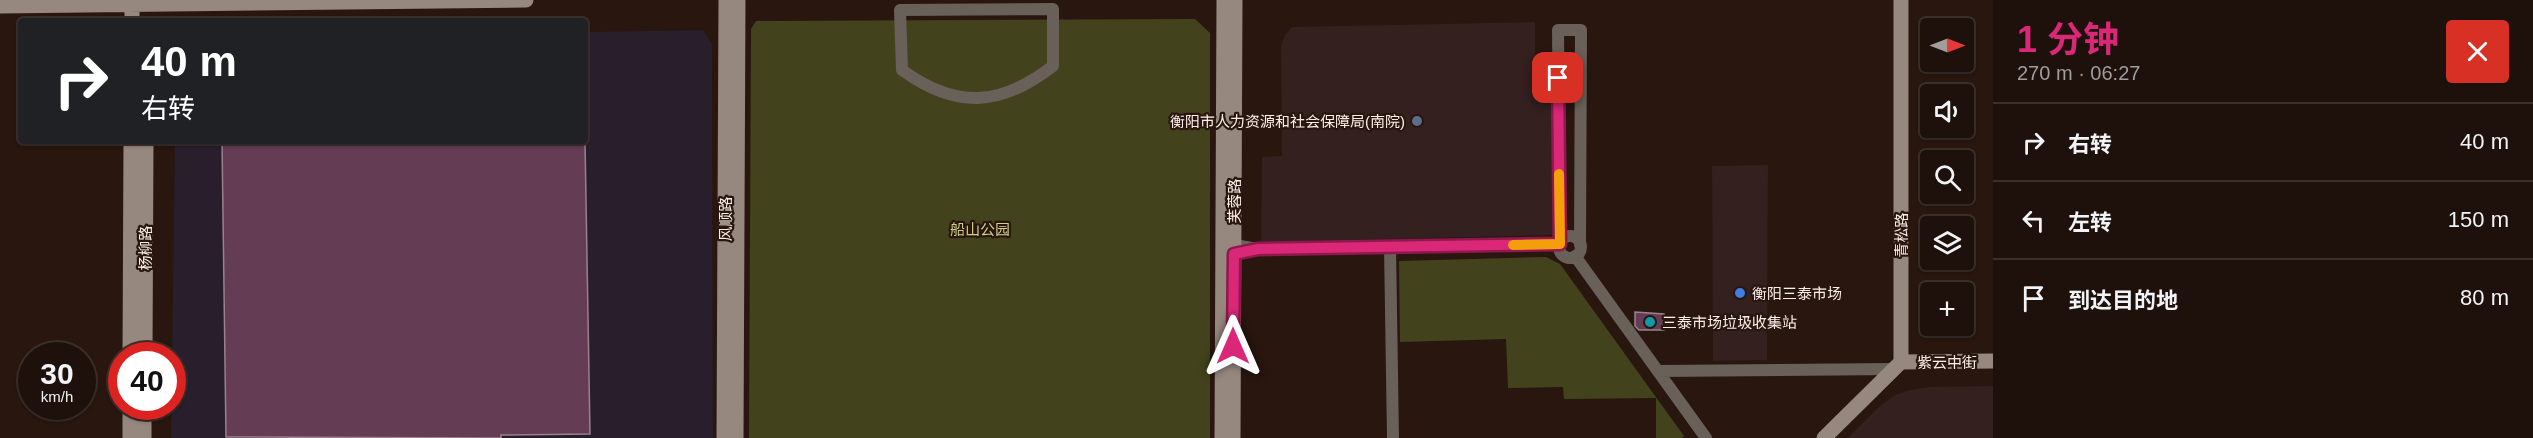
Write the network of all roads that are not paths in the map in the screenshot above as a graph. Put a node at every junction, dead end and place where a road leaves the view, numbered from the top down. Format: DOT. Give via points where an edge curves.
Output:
graph roads {
  1 [pos="526,0"];
  2 [pos="726,0"];
  3 [pos="738,0"];
  4 [pos="1224,0"];
  5 [pos="1235,0"];
  6 [pos="1900,0"];
  7 [pos="139,2"];
  8 [pos="0,6"];
  9 [pos="1053,9"];
  10 [pos="133,18"];
  11 [pos="146,18"];
  12 [pos="131,144"];
  13 [pos="146,144"];
  14 [pos="1560,244"];
  15 [pos="1390,246"];
  16 [pos="1234,250"];
  17 [pos="1578,251"];
  18 [pos="130,342"];
  19 [pos="145,342"];
  20 [pos="1993,362"];
  21 [pos="1898,365"];
  22 [pos="1658,371"];
  23 [pos="130,420"];
  24 [pos="144,420"];
  25 [pos="130,438"];
  26 [pos="144,438"];
  27 [pos="724,438"];
  28 [pos="736,438"];
  29 [pos="1222,438"];
  30 [pos="1233,438"];
  31 [pos="1393,438"];
  32 [pos="1706,438"];
  33 [pos="1824,438"];
  1 -- 7 [label="street"];
  2 -- 27 [label="street, 风顺路"];
  3 -- 28 [label="street, 风顺路"];
  4 -- 29 [label="street, 芙蓉路"];
  5 -- 16 [label="street, 芙蓉路"];
  6 -- 21 [label="street, 青松路"];
  7 -- 8 [label="street"];
  7 -- 10 [label="street"];
  7 -- 11 [label="street"];
  9 -- 9 [label="street" via="1053,66 1013,92 994,97 944,94 922,85 902,70 900,10"];
  12 -- 18 [label="street, 杨柳路"];
  13 -- 19 [label="street, 杨柳路"];
  14 -- 15 [label="street"];
  14 -- 17 [label="street" via="1562,254 1568,258"];
  14 -- 17 [label="street" via="1570,236 1577,239"];
  14 -- 17 [label="street" via="1558,30 1581,30"];
  15 -- 16 [label="street"];
  15 -- 31 [label="street"];
  16 -- 30 [label="street, 芙蓉路"];
  17 -- 22 [label="street"];
  20 -- 21 [label="street, 紫云中街"];
  21 -- 22 [label="street"];
  21 -- 33 [label="street"];
  22 -- 32 [label="street"];
  23 -- 25 [label="street"];
  24 -- 26 [label="street"];
}
